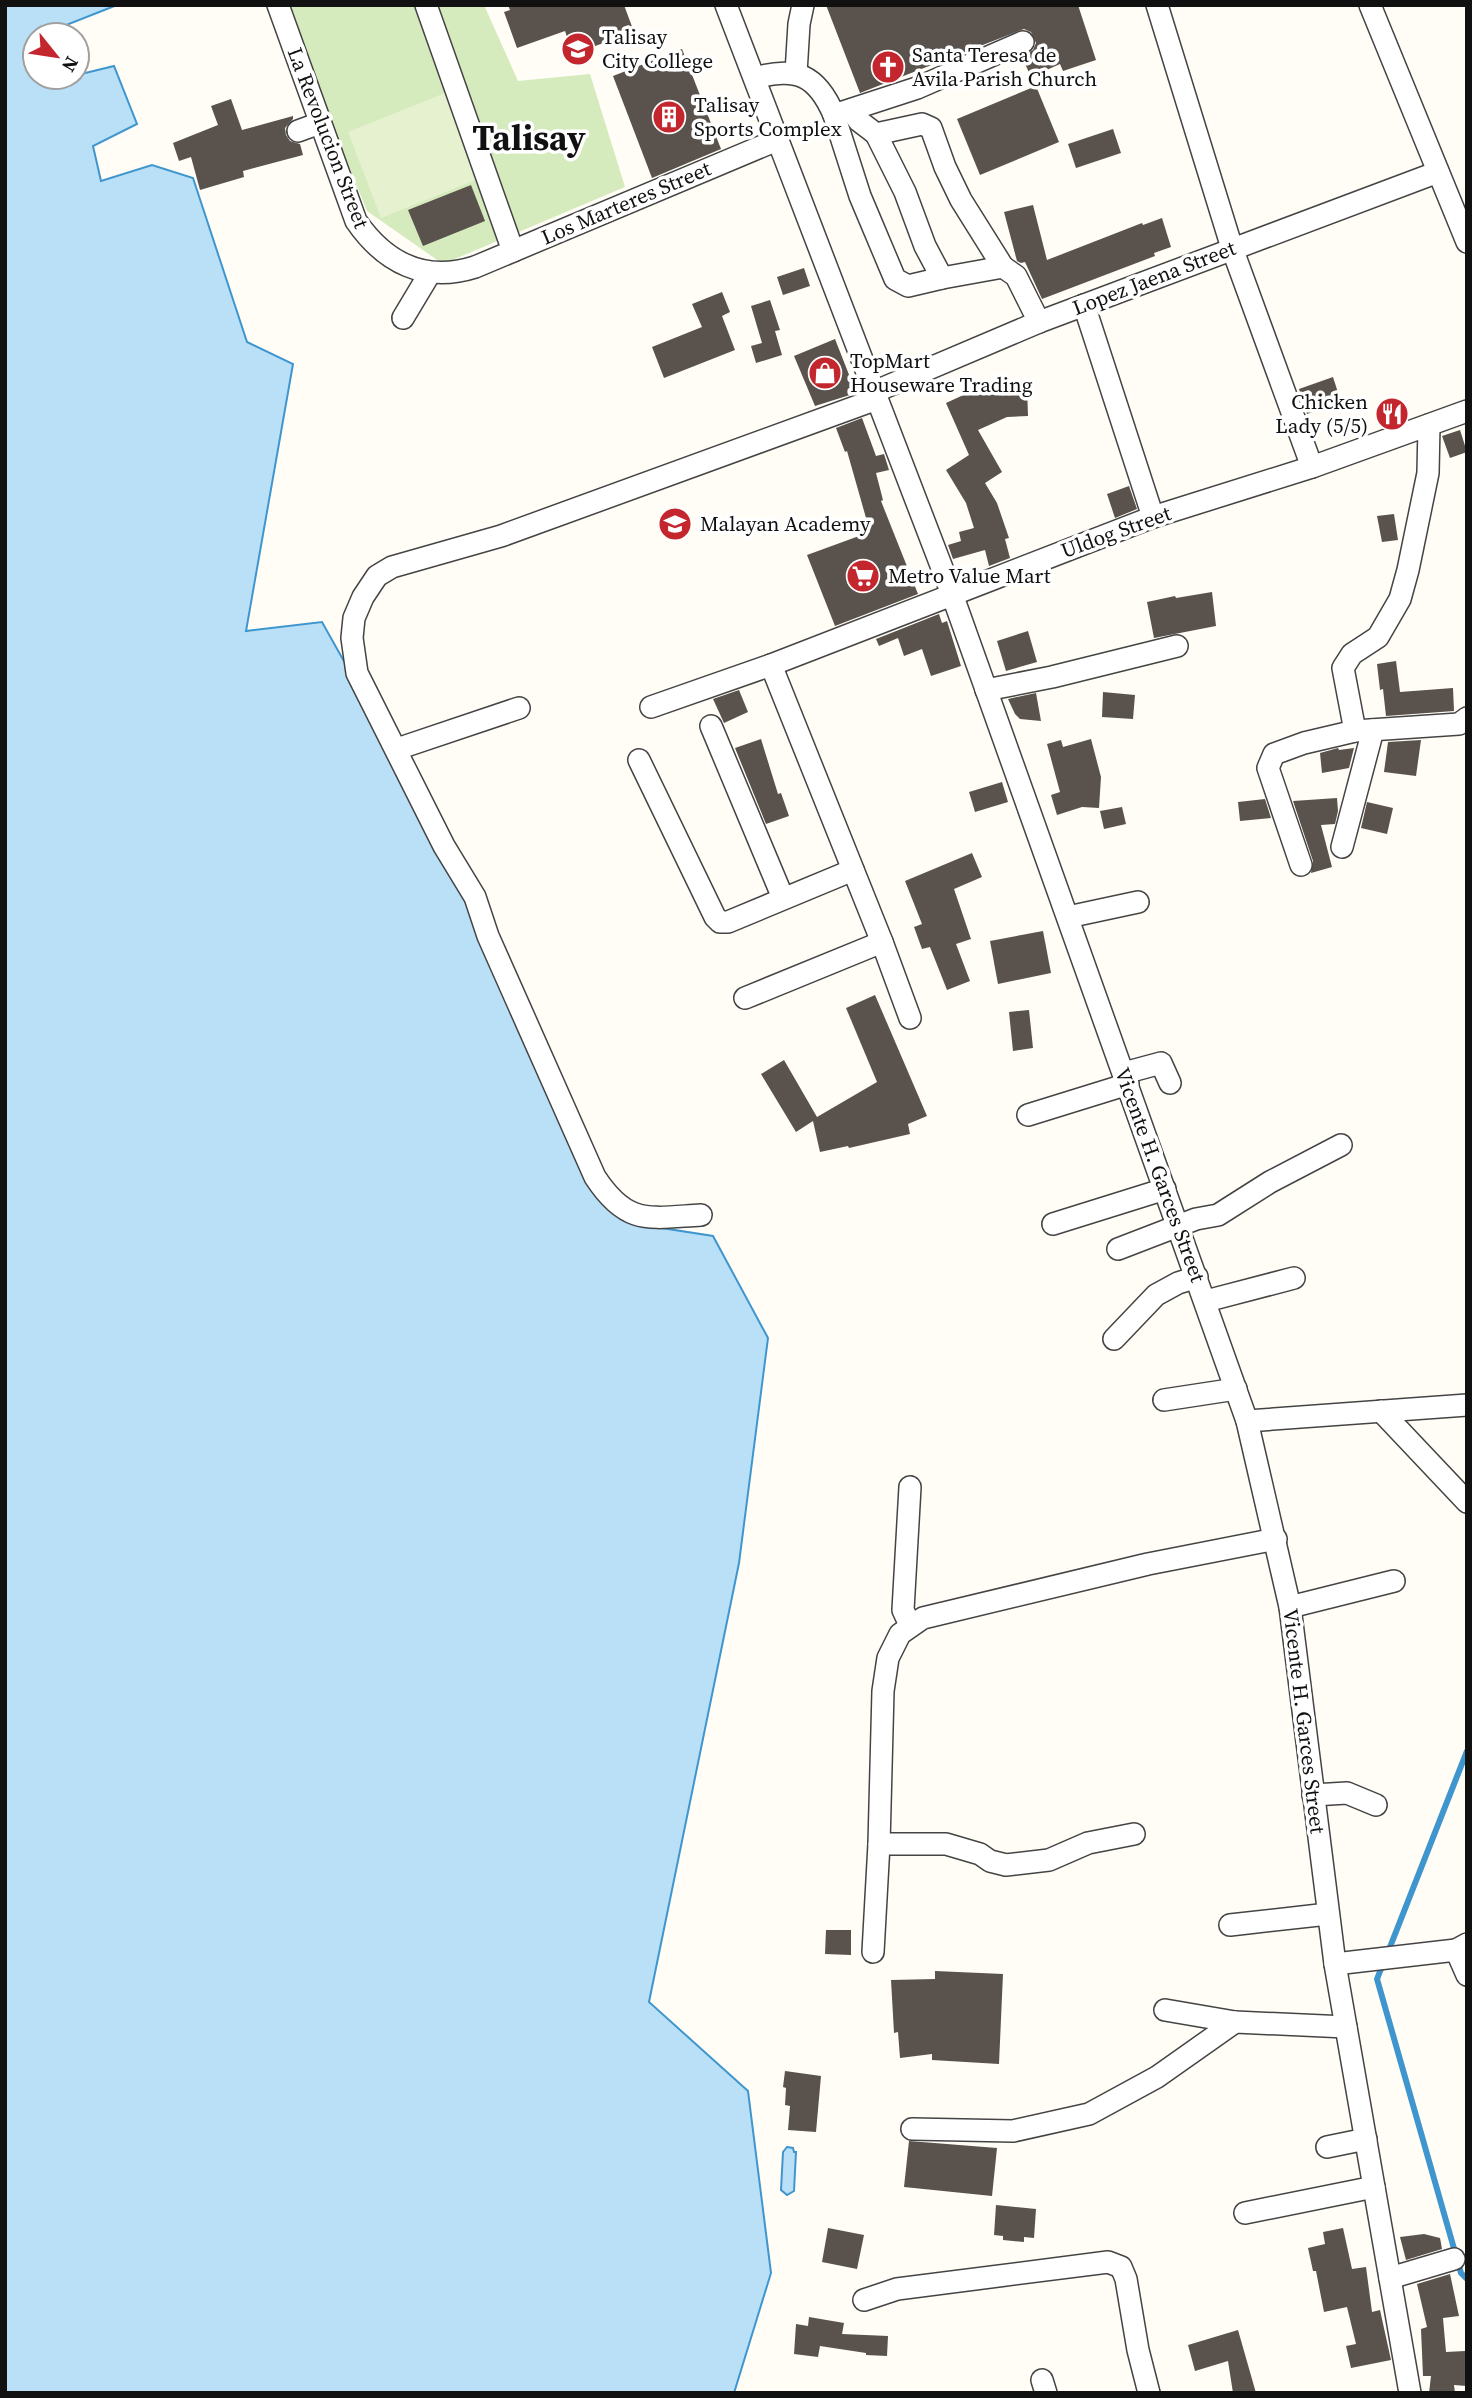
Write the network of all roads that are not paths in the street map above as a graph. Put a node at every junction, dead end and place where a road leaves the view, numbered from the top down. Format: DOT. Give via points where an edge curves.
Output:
graph roads {
  1 [pos="278,5"];
  2 [pos="426,5"];
  3 [pos="726,5"];
  4 [pos="803,5"];
  5 [pos="1157,5"];
  6 [pos="1370,5"];
  7 [pos="1023,42"];
  8 [pos="796,73"];
  9 [pos="755,78"];
  10 [pos="843,112"];
  11 [pos="320,123"];
  12 [pos="298,131"];
  13 [pos="876,134"];
  14 [pos="777,140"];
  15 [pos="1438,172"];
  16 [pos="1467,242"];
  17 [pos="1232,248"];
  18 [pos="513,251"];
  19 [pos="475,267"];
  20 [pos="1003,267"];
  21 [pos="430,273"];
  22 [pos="942,278"];
  23 [pos="1084,305"];
  24 [pos="403,318"];
  25 [pos="1039,322"];
  26 [pos="875,395"];
  27 [pos="1467,411"];
  28 [pos="1429,425"];
  29 [pos="1312,467"];
  30 [pos="1153,517"];
  31 [pos="952,594"];
  32 [pos="1177,646"];
  33 [pos="771,665"];
  34 [pos="986,690"];
  35 [pos="651,707"];
  36 [pos="519,708"];
  37 [pos="1467,718"];
  38 [pos="711,726"];
  39 [pos="1364,731"];
  40 [pos="397,749"];
  41 [pos="639,760"];
  42 [pos="1342,848"];
  43 [pos="1301,865"];
  44 [pos="853,870"];
  45 [pos="783,898"];
  46 [pos="1138,902"];
  47 [pos="1068,917"];
  48 [pos="882,942"];
  49 [pos="745,998"];
  50 [pos="910,1018"];
  51 [pos="1126,1079"];
  52 [pos="1170,1083"];
  53 [pos="1028,1115"];
  54 [pos="1341,1145"];
  55 [pos="1166,1189"];
  56 [pos="701,1215"];
  57 [pos="1054,1224"];
  58 [pos="1179,1226"];
  59 [pos="1118,1249"];
  60 [pos="1197,1277"];
  61 [pos="1294,1278"];
  62 [pos="1206,1301"];
  63 [pos="1114,1339"];
  64 [pos="1236,1389"];
  65 [pos="1164,1400"];
  66 [pos="1467,1405"];
  67 [pos="1381,1411"];
  68 [pos="1247,1421"];
  69 [pos="910,1487"];
  70 [pos="1467,1502"];
  71 [pos="1276,1539"];
  72 [pos="1394,1581"];
  73 [pos="1290,1607"];
  74 [pos="910,1625"];
  75 [pos="1313,1795"];
  76 [pos="1377,1805"];
  77 [pos="1134,1833"];
  78 [pos="879,1844"];
  79 [pos="1328,1914"];
  80 [pos="1230,1925"];
  81 [pos="1462,1947"];
  82 [pos="873,1952"];
  83 [pos="1335,1964"];
  84 [pos="1467,1975"];
  85 [pos="1164,2010"];
  86 [pos="1235,2022"];
  87 [pos="1346,2027"];
  88 [pos="912,2129"];
  89 [pos="1366,2140"];
  90 [pos="1327,2147"];
  91 [pos="1374,2187"];
  92 [pos="1245,2213"];
  93 [pos="1454,2259"];
  94 [pos="1390,2278"];
  95 [pos="864,2300"];
  96 [pos="1149,2393"];
  97 [pos="1410,2393"];
  1 -- 11 [label="street, La Revolucion Street"];
  2 -- 18 [label="street"];
  3 -- 9 [label="street, Vicente H. Garces Street"];
  4 -- 8 [label="street"];
  5 -- 17 [label="street"];
  6 -- 15 [label="street"];
  7 -- 10 [label="street" via="917,88"];
  8 -- 9 [label="street"];
  8 -- 10 [label="street" via="812,81 828,102"];
  9 -- 14 [label="street, Vicente H. Garces Street"];
  10 -- 13 [label="street"];
  10 -- 22 [label="street" via="860,196 895,279 908,286"];
  11 -- 12 [label="street"];
  11 -- 21 [label="street, La Revolucion Street" via="356,221 367,237 407,266"];
  13 -- 20 [label="street" via="922,124 931,128 961,200"];
  13 -- 22 [label="street"];
  14 -- 18 [label="street, Los Marteres Street"];
  14 -- 26 [label="street, Vicente H. Garces Street"];
  15 -- 16 [label="street"];
  15 -- 17 [label="street, Lopez Jaena Street"];
  17 -- 23 [label="street, Lopez Jaena Street"];
  17 -- 29 [label="street"];
  18 -- 19 [label="street, Los Marteres Street"];
  19 -- 21 [label="street, La Revolucion Street" via="455,274"];
  20 -- 22 [label="street"];
  20 -- 25 [label="street" via="1016,276"];
  21 -- 24 [label="street"];
  23 -- 25 [label="street, Lopez Jaena Street"];
  23 -- 30 [label="street"];
  25 -- 26 [label="street, Lopez Jaena Street"];
  26 -- 31 [label="street, Vicente H. Garces Street"];
  26 -- 40 [label="street, Lopez Jaena Street" via="501,536 392,567 377,576 354,618 352,638 357,673"];
  27 -- 28 [label="street, Uldog Street"];
  28 -- 29 [label="street, Uldog Street"];
  28 -- 39 [label="street" via="1428,473 1400,599 1378,637 1352,654 1343,668"];
  29 -- 30 [label="street, Uldog Street"];
  30 -- 31 [label="street, Uldog Street"];
  31 -- 33 [label="street, Uldog Street"];
  31 -- 34 [label="street, Vicente H. Garces Street"];
  32 -- 34 [label="street"];
  33 -- 35 [label="street, Uldog Street"];
  33 -- 44 [label="street"];
  34 -- 47 [label="street, Vicente H. Garces Street"];
  36 -- 40 [label="street"];
  37 -- 39 [label="street" via="1460,724"];
  38 -- 45 [label="street"];
  39 -- 42 [label="street"];
  39 -- 43 [label="street" via="1278,751 1270,759 1268,768"];
  40 -- 56 [label="street, Lopez Jaena Street" via="444,846 475,897 595,1177 627,1212 644,1218"];
  41 -- 45 [label="street" via="720,922"];
  44 -- 45 [label="street"];
  44 -- 48 [label="street"];
  46 -- 47 [label="street"];
  47 -- 51 [label="street, Vicente H. Garces Street"];
  48 -- 49 [label="street"];
  48 -- 50 [label="street"];
  51 -- 52 [label="street" via="1161,1063"];
  51 -- 53 [label="street"];
  51 -- 55 [label="street, Vicente H. Garces Street"];
  54 -- 58 [label="street" via="1218,1215"];
  55 -- 57 [label="street"];
  55 -- 58 [label="street, Vicente H. Garces Street"];
  58 -- 59 [label="street"];
  58 -- 60 [label="street, Vicente H. Garces Street"];
  60 -- 62 [label="street, Vicente H. Garces Street"];
  60 -- 63 [label="street" via="1156,1295"];
  61 -- 62 [label="street"];
  62 -- 64 [label="street, Vicente H. Garces Street"];
  64 -- 65 [label="street"];
  64 -- 68 [label="street, Vicente H. Garces Street"];
  66 -- 67 [label="street"];
  67 -- 68 [label="street"];
  67 -- 70 [label="street"];
  68 -- 71 [label="street, Vicente H. Garces Street"];
  69 -- 74 [label="street" via="903,1610"];
  71 -- 73 [label="street, Vicente H. Garces Street"];
  71 -- 74 [label="street" via="1148,1564 923,1618"];
  72 -- 73 [label="street"];
  73 -- 75 [label="street, Vicente H. Garces Street"];
  74 -- 78 [label="street" via="893,1645 885,1675"];
  75 -- 76 [label="street" via="1347,1793"];
  75 -- 79 [label="street, Vicente H. Garces Street"];
  77 -- 78 [label="street" via="1088,1843 1049,1860 1006,1866 946,1844"];
  78 -- 82 [label="street"];
  79 -- 80 [label="street"];
  79 -- 83 [label="street, Vicente H. Garces Street"];
  81 -- 83 [label="street"];
  81 -- 84 [label="street"];
  83 -- 87 [label="street, Vicente H. Garces Street"];
  85 -- 86 [label="street"];
  86 -- 87 [label="street"];
  86 -- 88 [label="street" via="1157,2077 1089,2114 1013,2131"];
  87 -- 89 [label="street, Vicente H. Garces Street"];
  89 -- 90 [label="street"];
  89 -- 91 [label="street, Vicente H. Garces Street"];
  91 -- 92 [label="street"];
  91 -- 94 [label="street, Vicente H. Garces Street"];
  93 -- 94 [label="street"];
  94 -- 97 [label="street, Vicente H. Garces Street"];
  95 -- 96 [label="street" via="897,2290 1115,2265 1126,2279"];
}
